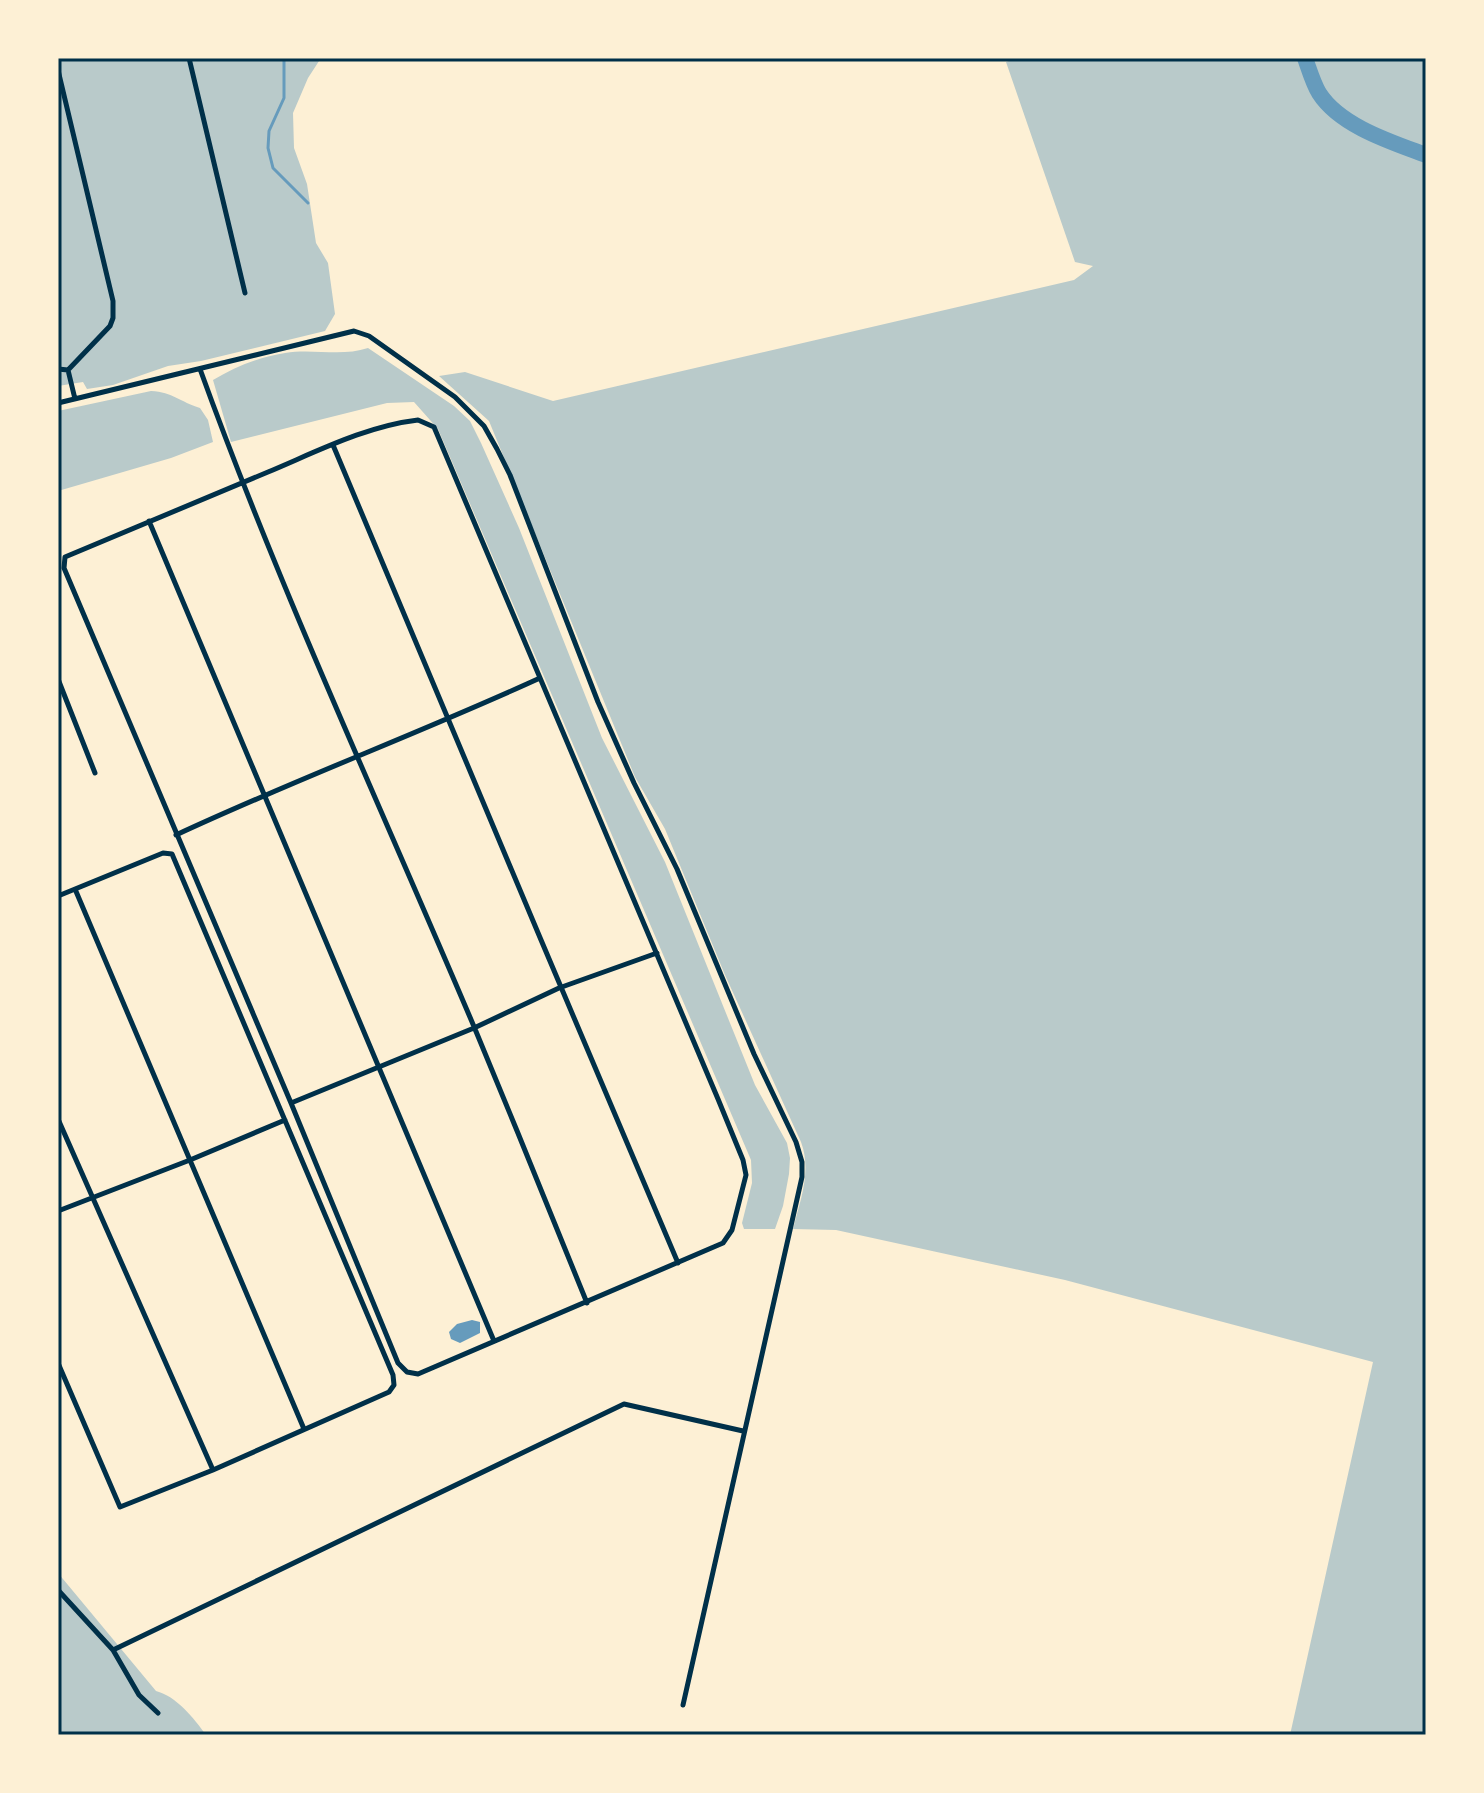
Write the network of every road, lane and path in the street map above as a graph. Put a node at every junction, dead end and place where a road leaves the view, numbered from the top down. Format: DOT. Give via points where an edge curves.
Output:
graph roads {
  1 [pos="189,58"];
  2 [pos="58,70"];
  3 [pos="61,97"];
  4 [pos="245,293"];
  5 [pos="58,369"];
  6 [pos="200,369"];
  7 [pos="68,370"];
  8 [pos="75,399"];
  9 [pos="58,403"];
  10 [pos="333,445"];
  11 [pos="243,483"];
  12 [pos="149,521"];
  13 [pos="540,678"];
  14 [pos="58,679"];
  15 [pos="450,719"];
  16 [pos="355,755"];
  17 [pos="95,773"];
  18 [pos="265,793"];
  19 [pos="176,835"];
  20 [pos="75,889"];
  21 [pos="58,896"];
  22 [pos="657,953"];
  23 [pos="559,988"];
  24 [pos="474,1028"];
  25 [pos="379,1067"];
  26 [pos="291,1103"];
  27 [pos="58,1119"];
  28 [pos="285,1120"];
  29 [pos="190,1160"];
  30 [pos="91,1196"];
  31 [pos="58,1211"];
  32 [pos="678,1263"];
  33 [pos="587,1303"];
  34 [pos="494,1341"];
  35 [pos="58,1363"];
  36 [pos="304,1429"];
  37 [pos="743,1431"];
  38 [pos="213,1470"];
  39 [pos="58,1590"];
  40 [pos="113,1650"];
  41 [pos="683,1705"];
  42 [pos="158,1713"];
  1 -- 4 [label="street"];
  2 -- 3 [label="street"];
  3 -- 7 [label="street" via="113,301 110,326"];
  5 -- 7 [label="street"];
  6 -- 8 [label="street"];
  6 -- 11 [label="street"];
  6 -- 37 [label="street" via="354,331 369,336 455,397 484,426 497,449 598,702 677,869 802,1162"];
  7 -- 8 [label="street"];
  8 -- 9 [label="street"];
  10 -- 11 [label="street"];
  10 -- 13 [label="street" via="400,422 418,420 434,427"];
  10 -- 15 [label="street"];
  11 -- 12 [label="street"];
  11 -- 16 [label="street"];
  12 -- 18 [label="street"];
  12 -- 19 [label="street" via="65,557 64,568"];
  13 -- 15 [label="street"];
  13 -- 22 [label="street"];
  14 -- 17 [label="street"];
  15 -- 16 [label="street"];
  15 -- 23 [label="street"];
  16 -- 18 [label="street"];
  16 -- 24 [label="street"];
  18 -- 19 [label="street"];
  18 -- 25 [label="street"];
  19 -- 26 [label="street"];
  20 -- 21 [label="street"];
  20 -- 28 [label="street" via="172,854"];
  20 -- 29 [label="street"];
  22 -- 23 [label="street"];
  22 -- 32 [label="street" via="746,1175 732,1230 723,1243"];
  23 -- 24 [label="street"];
  23 -- 32 [label="street"];
  24 -- 25 [label="street"];
  24 -- 33 [label="street"];
  25 -- 26 [label="street"];
  25 -- 34 [label="street"];
  26 -- 34 [label="street" via="398,1363 418,1374"];
  27 -- 30 [label="street"];
  28 -- 29 [label="street"];
  28 -- 36 [label="street" via="394,1385 389,1392"];
  29 -- 30 [label="street"];
  29 -- 36 [label="street"];
  30 -- 31 [label="street"];
  30 -- 38 [label="street"];
  32 -- 33 [label="street"];
  33 -- 34 [label="street"];
  35 -- 38 [label="street" via="120,1507"];
  36 -- 38 [label="street"];
  37 -- 40 [label="street" via="624,1404"];
  37 -- 41 [label="street"];
  39 -- 40 [label="street"];
  40 -- 42 [label="street" via="139,1695"];
}
